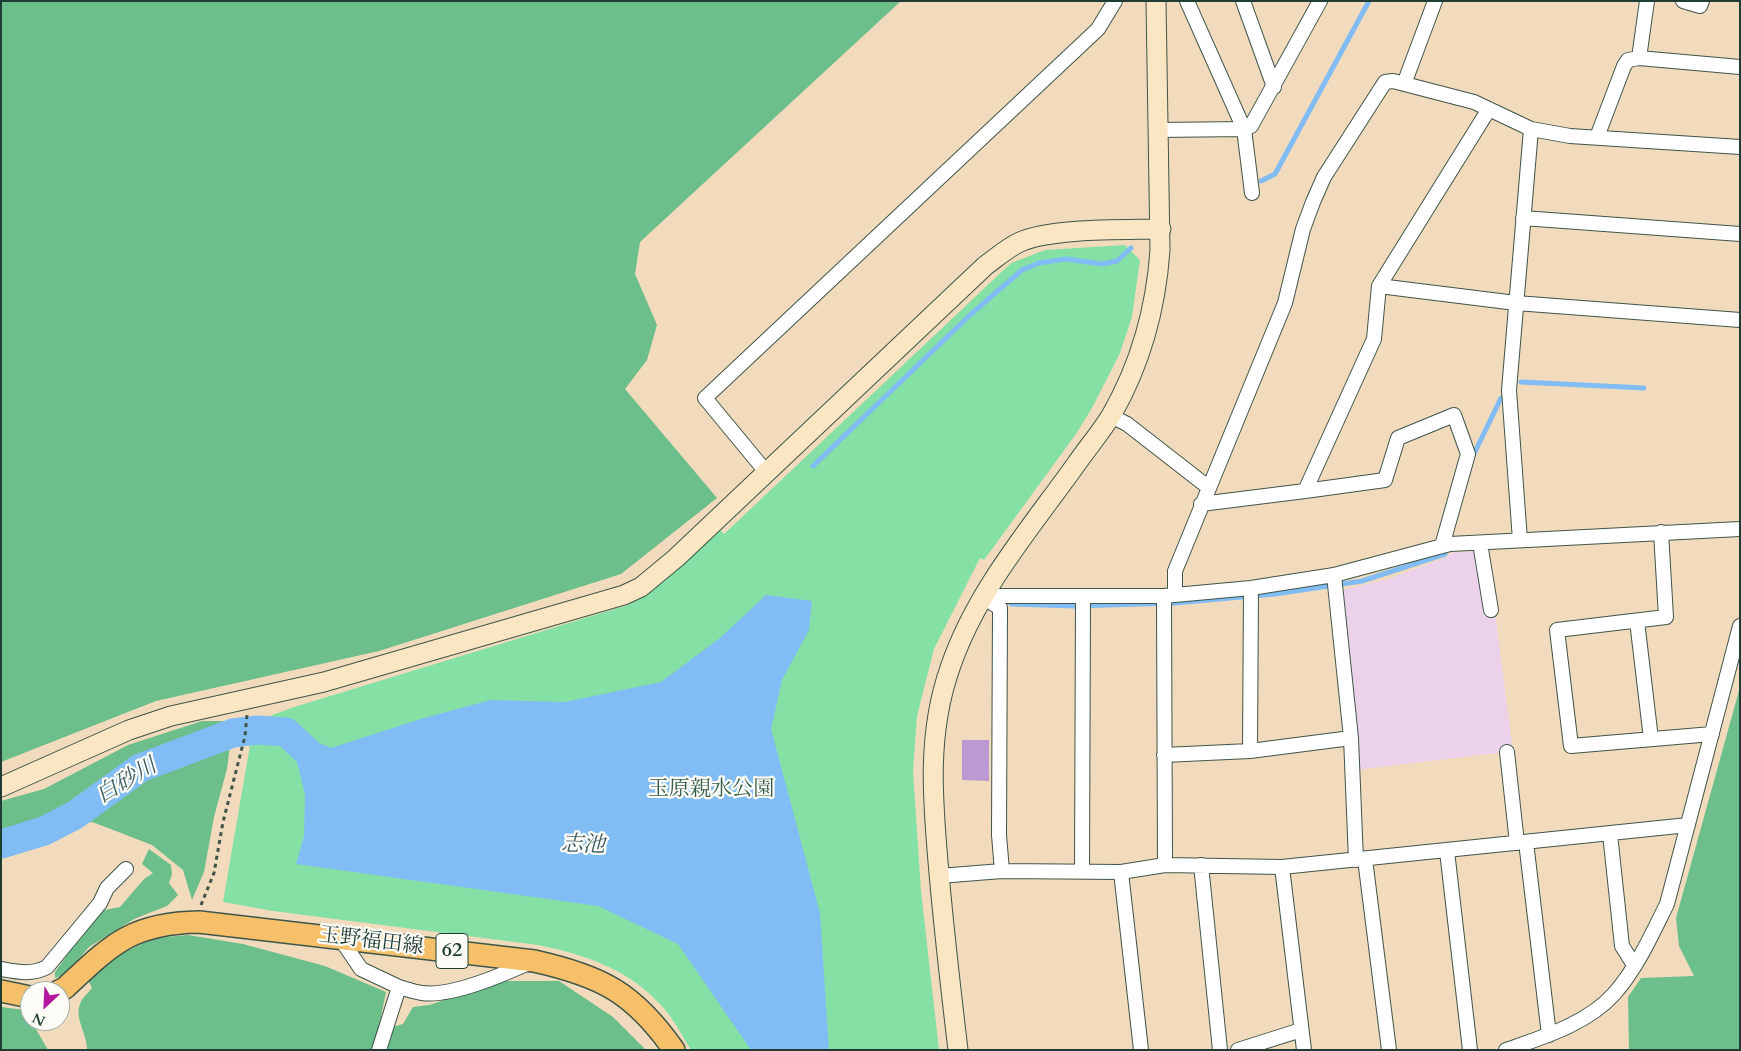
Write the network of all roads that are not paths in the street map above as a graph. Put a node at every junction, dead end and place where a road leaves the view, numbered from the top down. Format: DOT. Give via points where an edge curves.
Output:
graph roads {
  1 [pos="1115,1"];
  2 [pos="1156,1"];
  3 [pos="1187,1"];
  4 [pos="1243,1"];
  5 [pos="1320,1"];
  6 [pos="1435,1"];
  7 [pos="1647,1"];
  8 [pos="1683,1"];
  9 [pos="1702,1"];
  10 [pos="1639,58"];
  11 [pos="1740,66"];
  12 [pos="1404,84"];
  13 [pos="1274,87"];
  14 [pos="1489,110"];
  15 [pos="1244,129"];
  16 [pos="1531,129"];
  17 [pos="1158,130"];
  18 [pos="1597,137"];
  19 [pos="1740,148"];
  20 [pos="1252,193"];
  21 [pos="1524,218"];
  22 [pos="1160,229"];
  23 [pos="1740,234"];
  24 [pos="1379,286"];
  25 [pos="1516,303"];
  26 [pos="1740,320"];
  27 [pos="1111,416"];
  28 [pos="766,473"];
  29 [pos="1208,487"];
  30 [pos="1305,491"];
  31 [pos="1201,504"];
  32 [pos="1740,529"];
  33 [pos="1661,532"];
  34 [pos="1520,540"];
  35 [pos="1480,542"];
  36 [pos="1442,546"];
  37 [pos="1335,582"];
  38 [pos="1251,594"];
  39 [pos="982,596"];
  40 [pos="1167,600"];
  41 [pos="1083,602"];
  42 [pos="1491,610"];
  43 [pos="1637,621"];
  44 [pos="1740,626"];
  45 [pos="1712,734"];
  46 [pos="1351,738"];
  47 [pos="1651,740"];
  48 [pos="1250,751"];
  49 [pos="1507,752"];
  50 [pos="1164,755"];
  51 [pos="1,787"];
  52 [pos="1688,825"];
  53 [pos="1610,834"];
  54 [pos="1521,843"];
  55 [pos="1447,851"];
  56 [pos="1361,860"];
  57 [pos="1165,865"];
  58 [pos="1201,865"];
  59 [pos="1282,867"];
  60 [pos="126,869"];
  61 [pos="1002,871"];
  62 [pos="1082,871"];
  63 [pos="1121,872"];
  64 [pos="939,876"];
  65 [pos="340,938"];
  66 [pos="534,961"];
  67 [pos="1634,965"];
  68 [pos="1,969"];
  69 [pos="70,984"];
  70 [pos="399,987"];
  71 [pos="1,991"];
  72 [pos="20,995"];
  73 [pos="1301,1030"];
  74 [pos="1550,1034"];
  75 [pos="379,1050"];
  76 [pos="674,1050"];
  77 [pos="958,1050"];
  78 [pos="1141,1050"];
  79 [pos="1220,1050"];
  80 [pos="1238,1050"];
  81 [pos="1304,1050"];
  82 [pos="1389,1050"];
  83 [pos="1470,1050"];
  84 [pos="1506,1050"];
  1 -- 28 [label="street" via="1098,29 705,398"];
  2 -- 17 [label="street"];
  3 -- 15 [label="street"];
  4 -- 13 [label="street"];
  5 -- 13 [label="street"];
  6 -- 12 [label="street"];
  7 -- 10 [label="street"];
  8 -- 9 [label="street" via="1700,6"];
  10 -- 11 [label="street"];
  10 -- 18 [label="street" via="1628,60 1624,66"];
  12 -- 14 [label="street" via="1474,102"];
  12 -- 29 [label="street" via="1385,82 1324,177 1303,229 1285,303"];
  13 -- 15 [label="street" via="1251,126"];
  14 -- 16 [label="street"];
  14 -- 24 [label="street"];
  15 -- 17 [label="street"];
  15 -- 20 [label="street"];
  16 -- 18 [label="street"];
  16 -- 21 [label="street"];
  17 -- 22 [label="street"];
  18 -- 19 [label="street"];
  21 -- 23 [label="street"];
  21 -- 25 [label="street"];
  22 -- 27 [label="street" via="1158,282 1152,314 1143,346"];
  22 -- 28 [label="street" via="1047,234 1019,242 985,266"];
  24 -- 25 [label="street"];
  24 -- 30 [label="street" via="1374,339"];
  25 -- 26 [label="street"];
  25 -- 34 [label="street" via="1508,390"];
  27 -- 29 [label="street" via="1127,424"];
  27 -- 39 [label="street"];
  28 -- 51 [label="street" via="657,574 624,595 324,682 171,716 129,730"];
  29 -- 31 [label="street"];
  30 -- 31 [label="street"];
  30 -- 36 [label="street" via="1385,480 1398,438 1454,415 1468,454"];
  31 -- 40 [label="street"];
  32 -- 33 [label="street"];
  33 -- 34 [label="street"];
  33 -- 43 [label="street" via="1666,617"];
  34 -- 35 [label="street"];
  35 -- 36 [label="street"];
  35 -- 42 [label="street"];
  36 -- 37 [label="street"];
  37 -- 38 [label="street"];
  37 -- 46 [label="street"];
  38 -- 40 [label="street"];
  38 -- 48 [label="street"];
  39 -- 41 [label="street"];
  39 -- 61 [label="street" via="1000,608 999,835"];
  39 -- 64 [label="street" via="955,654 939,705 933,749 932,796"];
  40 -- 41 [label="street"];
  40 -- 50 [label="street"];
  41 -- 62 [label="street"];
  43 -- 47 [label="street"];
  43 -- 47 [label="street" via="1557,630 1571,746"];
  44 -- 45 [label="street"];
  45 -- 47 [label="street"];
  45 -- 52 [label="street"];
  46 -- 48 [label="street"];
  46 -- 56 [label="street"];
  48 -- 50 [label="street"];
  49 -- 54 [label="street"];
  50 -- 57 [label="street"];
  52 -- 53 [label="street"];
  52 -- 67 [label="street" via="1667,904"];
  53 -- 54 [label="street"];
  53 -- 67 [label="street" via="1622,946"];
  54 -- 55 [label="street"];
  54 -- 74 [label="street"];
  55 -- 56 [label="street"];
  55 -- 83 [label="street"];
  56 -- 59 [label="street"];
  56 -- 82 [label="street"];
  57 -- 58 [label="street"];
  57 -- 63 [label="street"];
  58 -- 59 [label="street"];
  58 -- 79 [label="street"];
  59 -- 73 [label="street"];
  60 -- 68 [label="street" via="107,888 100,903 47,968 38,972"];
  61 -- 62 [label="street"];
  61 -- 64 [label="street"];
  62 -- 63 [label="street"];
  63 -- 78 [label="street"];
  64 -- 77 [label="street"];
  65 -- 66 [label="main road, 玉野福田線 / 62"];
  65 -- 69 [label="main road, 玉野福田線 / 62" via="199,922 158,925 120,940"];
  65 -- 70 [label="street" via="361,969"];
  66 -- 70 [label="street" via="486,981 446,990 423,994"];
  66 -- 76 [label="main road, 玉野福田線 / 62" via="587,975 610,986 635,1003"];
  67 -- 74 [label="street" via="1608,999 1587,1016"];
  70 -- 75 [label="street"];
  71 -- 72 [label="main road"];
  73 -- 80 [label="street"];
  73 -- 81 [label="street"];
  74 -- 84 [label="street"];
}
